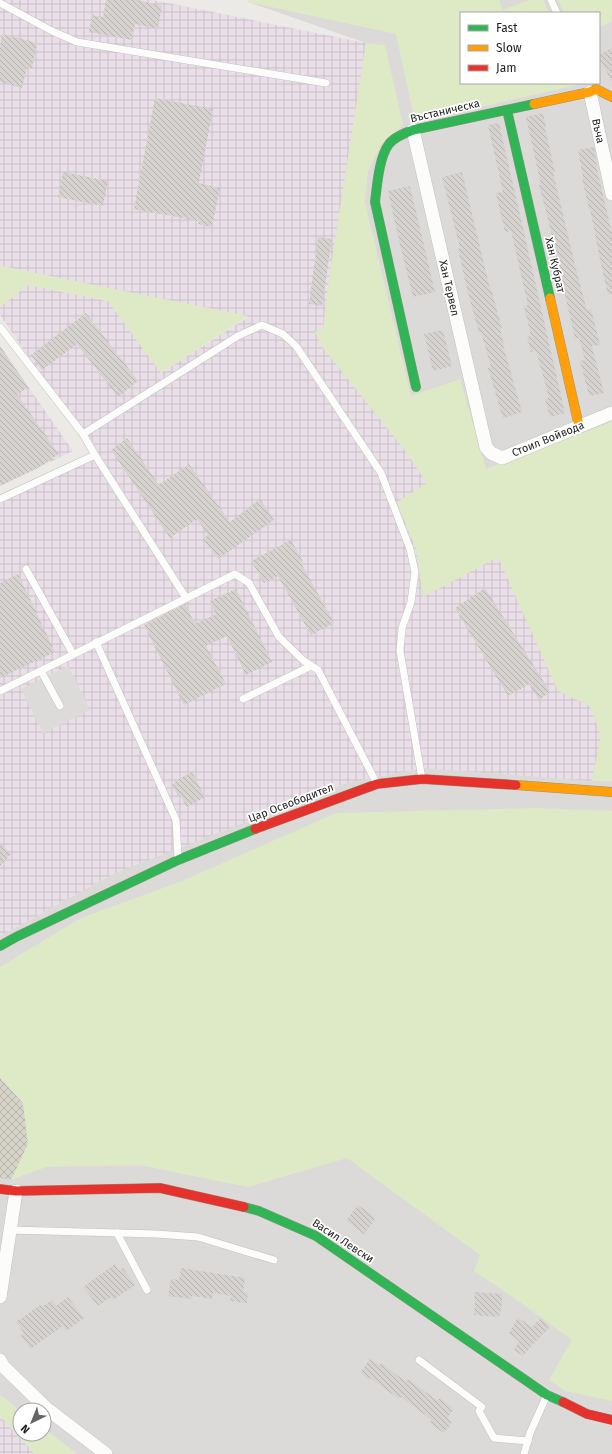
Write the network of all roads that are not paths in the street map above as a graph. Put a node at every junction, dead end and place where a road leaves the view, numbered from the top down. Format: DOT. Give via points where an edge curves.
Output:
graph roads {
  1 [pos="551,0"];
  2 [pos="0,3"];
  3 [pos="557,12"];
  4 [pos="326,83"];
  5 [pos="592,88"];
  6 [pos="612,97"];
  7 [pos="507,110"];
  8 [pos="413,130"];
  9 [pos="612,194"];
  10 [pos="0,327"];
  11 [pos="416,387"];
  12 [pos="612,413"];
  13 [pos="580,426"];
  14 [pos="83,434"];
  15 [pos="486,447"];
  16 [pos="95,455"];
  17 [pos="0,499"];
  18 [pos="26,569"];
  19 [pos="186,598"];
  20 [pos="96,642"];
  21 [pos="73,654"];
  22 [pos="311,666"];
  23 [pos="41,671"];
  24 [pos="0,691"];
  25 [pos="243,700"];
  26 [pos="60,706"];
  27 [pos="422,779"];
  28 [pos="377,784"];
  29 [pos="612,792"];
  30 [pos="178,860"];
  31 [pos="0,946"];
  32 [pos="0,1189"];
  33 [pos="16,1191"];
  34 [pos="10,1230"];
  35 [pos="117,1233"];
  36 [pos="274,1260"];
  37 [pos="147,1290"];
  38 [pos="0,1297"];
  39 [pos="0,1360"];
  40 [pos="419,1360"];
  41 [pos="547,1395"];
  42 [pos="612,1420"];
  43 [pos="528,1441"];
  44 [pos="106,1454"];
  45 [pos="524,1454"];
  1 -- 3 [label="lane"];
  2 -- 4 [label="lane" via="77,42"];
  5 -- 6 [label="street"];
  5 -- 7 [label="street, Въстаническа"];
  5 -- 9 [label="street, Въча"];
  7 -- 8 [label="street, Въстаническа"];
  7 -- 13 [label="street, Хан Кубрат"];
  8 -- 11 [label="street, Въстаническа" via="399,135 388,145 376,188 375,202"];
  8 -- 15 [label="street, Хан Тервел"];
  10 -- 14 [label="lane"];
  12 -- 13 [label="street, Стоил Войвода"];
  13 -- 15 [label="street, Стоил Войвода" via="502,458 491,453"];
  14 -- 16 [label="lane"];
  14 -- 27 [label="lane" via="238,336 262,325 283,334 296,346 381,474 410,549 415,572 412,602 402,628 400,651"];
  16 -- 17 [label="lane"];
  16 -- 19 [label="lane"];
  18 -- 21 [label="lane"];
  19 -- 20 [label="lane"];
  19 -- 22 [label="lane" via="235,574 249,582 279,638"];
  20 -- 21 [label="lane"];
  20 -- 30 [label="lane" via="176,820"];
  21 -- 23 [label="lane"];
  22 -- 25 [label="lane"];
  22 -- 28 [label="lane" via="318,670"];
  23 -- 24 [label="lane"];
  23 -- 26 [label="lane"];
  27 -- 28 [label="street, Цар Освободител"];
  27 -- 29 [label="street, Цар Освободител"];
  28 -- 30 [label="street, Цар Освободител" via="276,820"];
  30 -- 31 [label="street, Цар Освободител"];
  32 -- 33 [label="street, Васил Левски"];
  33 -- 34 [label="street"];
  33 -- 41 [label="street, Васил Левски" via="160,1188 259,1211 316,1236"];
  34 -- 35 [label="lane"];
  34 -- 38 [label="street"];
  35 -- 36 [label="lane" via="198,1237"];
  35 -- 37 [label="lane"];
  39 -- 44 [label="street" via="46,1408"];
  40 -- 43 [label="lane" via="482,1407 479,1411 494,1438"];
  41 -- 42 [label="street, Васил Левски" via="587,1414"];
  41 -- 43 [label="lane"];
  43 -- 45 [label="lane"];
}
